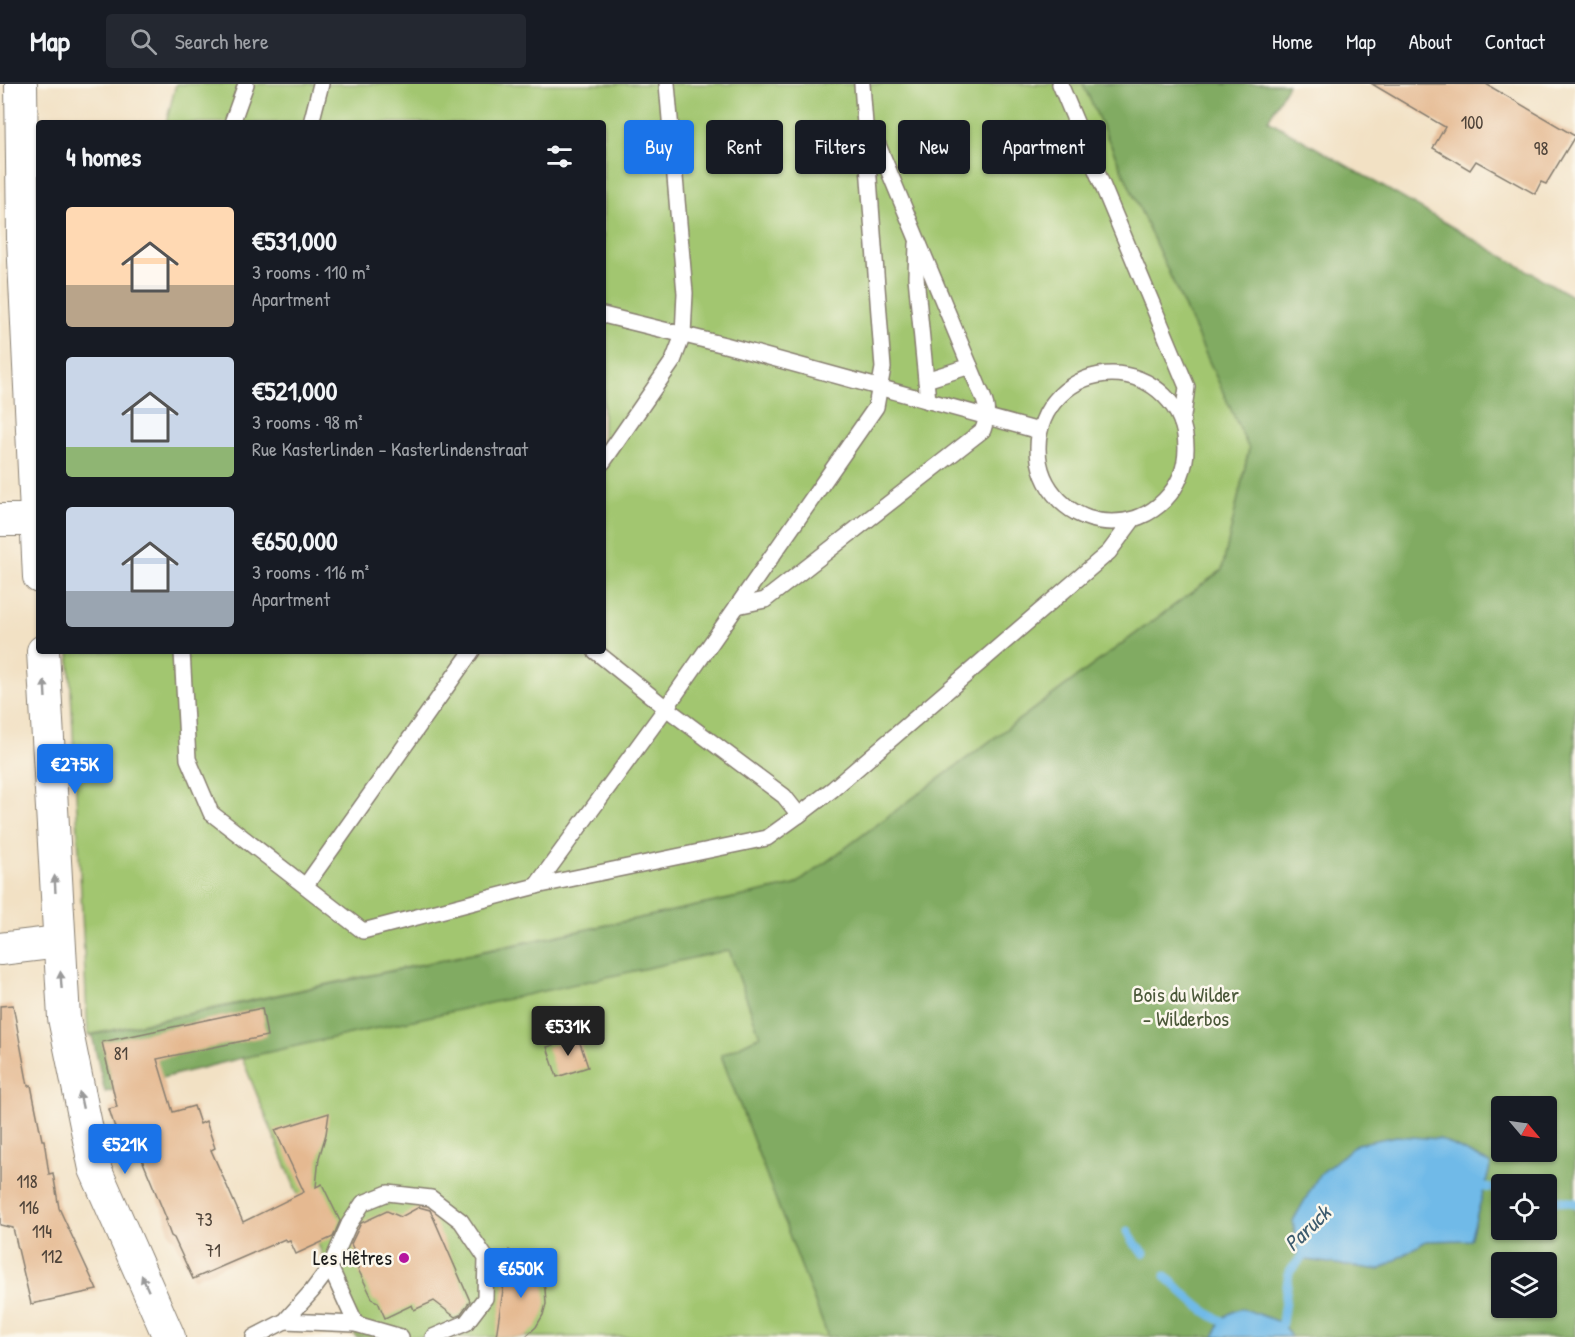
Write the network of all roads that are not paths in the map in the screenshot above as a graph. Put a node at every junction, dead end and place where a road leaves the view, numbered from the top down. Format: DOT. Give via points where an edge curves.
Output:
graph roads {
  1 [pos="21,84"];
  2 [pos="246,84"];
  3 [pos="321,84"];
  4 [pos="667,84"];
  5 [pos="862,84"];
  6 [pos="1060,84"];
  7 [pos="233,120"];
  8 [pos="312,120"];
  9 [pos="865,120"];
  10 [pos="886,164"];
  11 [pos="30,174"];
  12 [pos="869,174"];
  13 [pos="917,238"];
  14 [pos="606,316"];
  15 [pos="683,336"];
  16 [pos="970,366"];
  17 [pos="926,380"];
  18 [pos="881,388"];
  19 [pos="928,401"];
  20 [pos="987,417"];
  21 [pos="1182,423"];
  22 [pos="1039,431"];
  23 [pos="606,458"];
  24 [pos="0,520"];
  25 [pos="36,520"];
  26 [pos="1132,521"];
  27 [pos="737,606"];
  28 [pos="43,654"];
  29 [pos="182,654"];
  30 [pos="470,654"];
  31 [pos="599,654"];
  32 [pos="666,708"];
  33 [pos="799,815"];
  34 [pos="306,885"];
  35 [pos="536,886"];
  36 [pos="58,942"];
  37 [pos="0,949"];
  38 [pos="330,1267"];
  39 [pos="285,1321"];
  40 [pos="356,1324"];
  41 [pos="169,1337"];
  42 [pos="254,1337"];
  43 [pos="401,1337"];
  44 [pos="433,1337"];
  1 -- 11 [label="street"];
  2 -- 7 [label="lane"];
  3 -- 8 [label="lane"];
  4 -- 15 [label="lane" via="685,293"];
  5 -- 9 [label="lane"];
  6 -- 21 [label="lane" via="1187,387"];
  10 -- 13 [label="lane"];
  11 -- 25 [label="street" via="23,250"];
  12 -- 18 [label="lane" via="884,368"];
  13 -- 16 [label="lane"];
  13 -- 17 [label="lane" via="916,277"];
  14 -- 15 [label="lane"];
  15 -- 18 [label="lane"];
  15 -- 23 [label="lane" via="673,361"];
  16 -- 17 [label="lane"];
  16 -- 20 [label="lane" via="988,405"];
  17 -- 19 [label="lane"];
  18 -- 19 [label="lane"];
  18 -- 27 [label="lane" via="876,407"];
  19 -- 20 [label="lane"];
  20 -- 22 [label="lane"];
  20 -- 27 [label="lane" via="983,429 765,600"];
  21 -- 22 [label="lane" via="1161,392 1148,382 1105,373 1080,380 1064,390 1047,410"];
  21 -- 26 [label="lane" via="1186,458 1182,474 1169,497 1149,514"];
  22 -- 26 [label="lane" via="1041,473 1048,489 1065,508 1094,522"];
  24 -- 25 [label="street"];
  26 -- 33 [label="lane" via="1109,552"];
  27 -- 32 [label="lane"];
  36 -- 28 [label="street, one-way"];
  29 -- 34 [label="lane" via="188,759 211,813"];
  30 -- 34 [label="lane"];
  31 -- 32 [label="lane"];
  32 -- 33 [label="lane" via="784,796"];
  32 -- 35 [label="lane"];
  33 -- 35 [label="lane" via="767,838"];
  34 -- 35 [label="lane" via="363,931"];
  36 -- 37 [label="street"];
  41 -- 36 [label="street, one-way" via="95,1169 63,1018"];
  38 -- 39 [label="lane"];
  38 -- 40 [label="lane"];
  38 -- 44 [label="lane" via="363,1203 388,1193 431,1198 461,1221 486,1258 484,1298 466,1323"];
  39 -- 40 [label="lane"];
  39 -- 42 [label="lane"];
  40 -- 43 [label="lane"];
}
